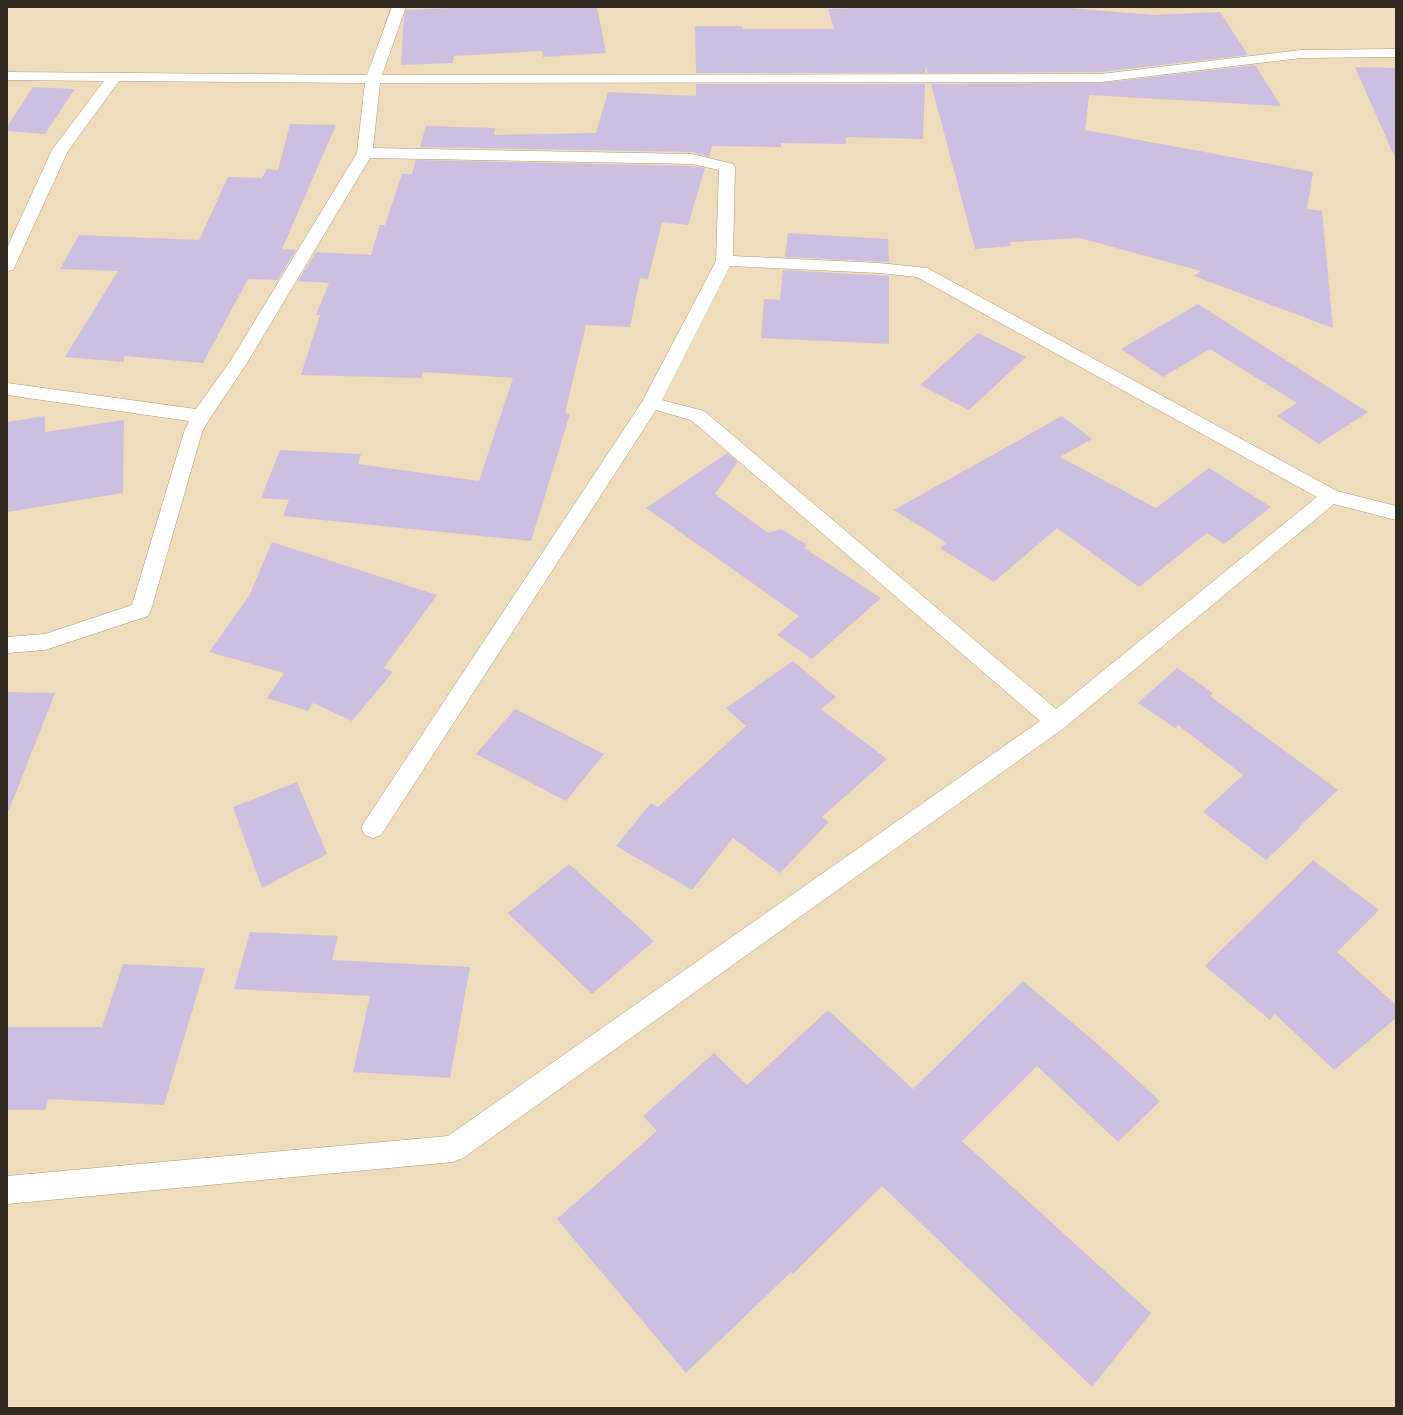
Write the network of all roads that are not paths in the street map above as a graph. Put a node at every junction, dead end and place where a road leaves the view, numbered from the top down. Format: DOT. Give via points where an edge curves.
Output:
graph roads {
  1 [pos="399,7"];
  2 [pos="1396,53"];
  3 [pos="7,76"];
  4 [pos="115,76"];
  5 [pos="373,79"];
  6 [pos="365,153"];
  7 [pos="724,262"];
  8 [pos="7,266"];
  9 [pos="7,389"];
  10 [pos="651,403"];
  11 [pos="201,416"];
  12 [pos="1331,496"];
  13 [pos="1395,511"];
  14 [pos="7,645"];
  15 [pos="1056,722"];
  16 [pos="373,828"];
  17 [pos="7,1190"];
  1 -- 5 [label="street"];
  2 -- 5 [label="street" via="1301,54 1100,78"];
  3 -- 4 [label="street"];
  4 -- 5 [label="street"];
  4 -- 8 [label="street" via="60,150"];
  5 -- 6 [label="street"];
  6 -- 7 [label="street" via="692,159 727,167"];
  6 -- 11 [label="street" via="238,364"];
  7 -- 10 [label="street"];
  7 -- 12 [label="street" via="921,272"];
  9 -- 11 [label="street"];
  10 -- 15 [label="street" via="697,415"];
  10 -- 16 [label="street"];
  11 -- 14 [label="street" via="193,432 141,610 44,642"];
  12 -- 13 [label="street"];
  12 -- 15 [label="street"];
  15 -- 17 [label="street" via="453,1149"];
}
